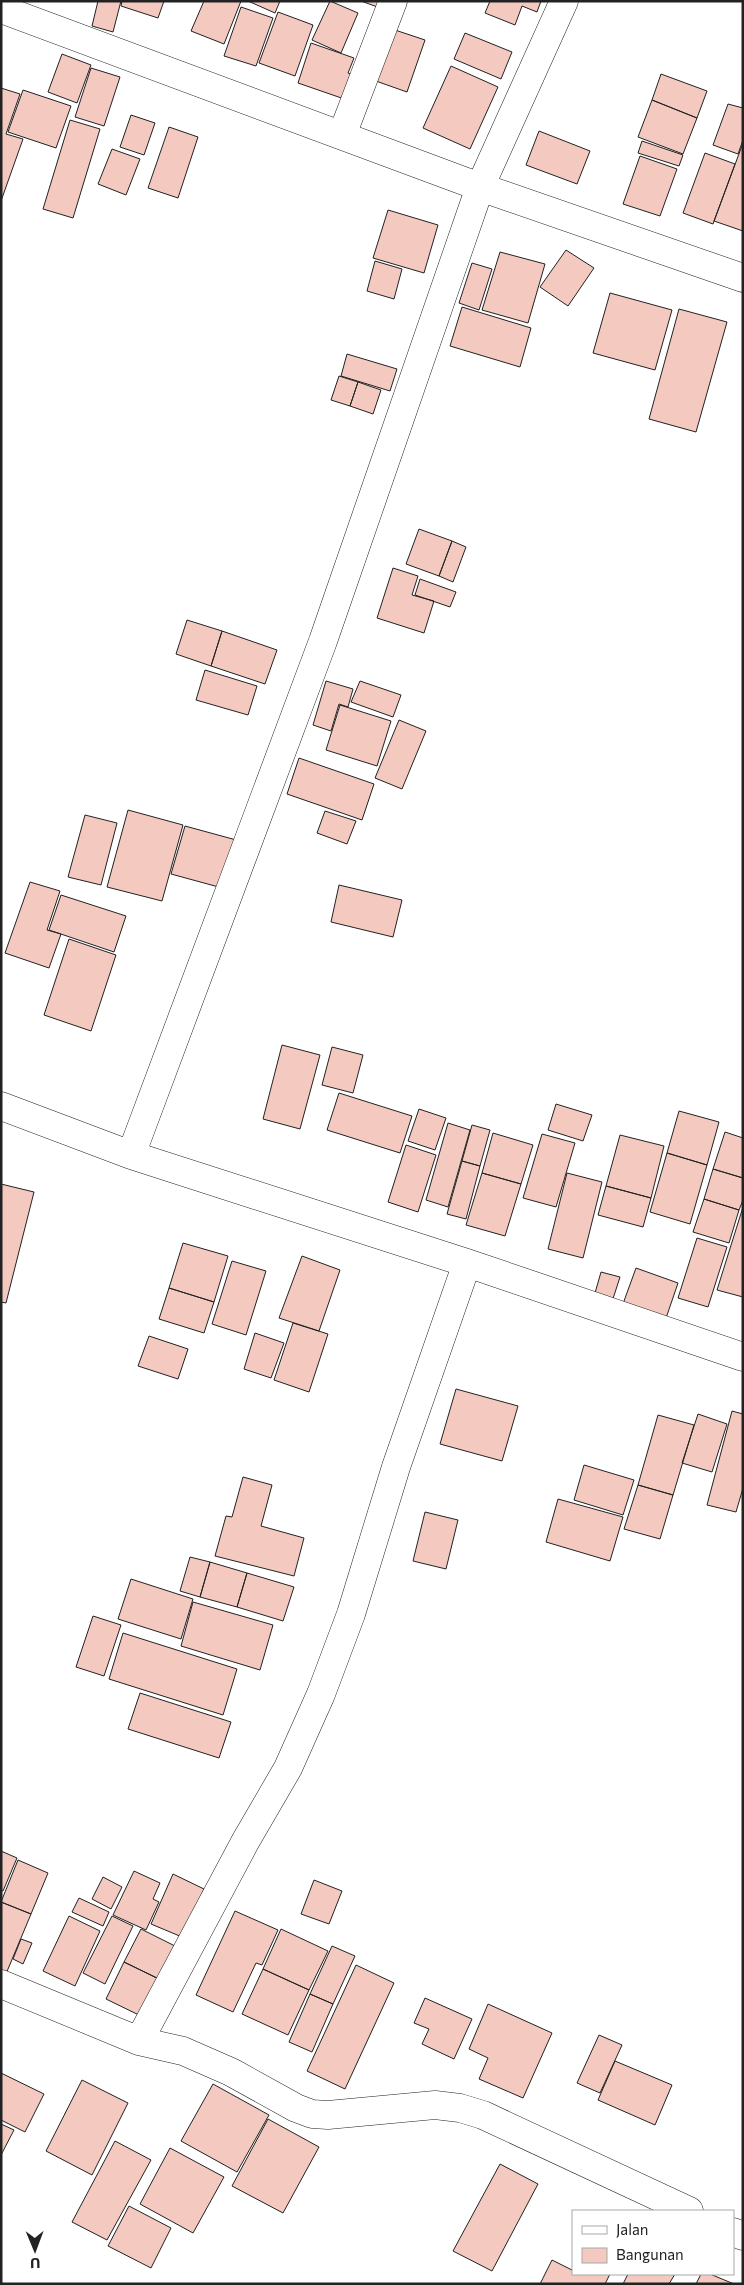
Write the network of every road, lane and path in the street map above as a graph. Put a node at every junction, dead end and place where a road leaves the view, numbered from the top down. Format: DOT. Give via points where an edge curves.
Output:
graph roads {
  1 [pos="393,1"];
  2 [pos="564,1"];
  3 [pos="1,9"];
  4 [pos="342,135"];
  5 [pos="480,187"];
  6 [pos="743,278"];
  7 [pos="1,1106"];
  8 [pos="131,1155"];
  9 [pos="467,1263"];
  10 [pos="743,1357"];
  11 [pos="1,1984"];
  12 [pos="139,2041"];
  13 [pos="687,2210"];
  1 -- 4 [label="street"];
  2 -- 5 [label="street"];
  3 -- 4 [label="street"];
  4 -- 5 [label="street"];
  5 -- 6 [label="street"];
  5 -- 8 [label="street" via="323,641"];
  7 -- 8 [label="street"];
  8 -- 9 [label="street"];
  9 -- 10 [label="street"];
  9 -- 12 [label="street" via="396,1467 351,1614 321,1694 288,1768"];
  11 -- 12 [label="street"];
  12 -- 13 [label="street" via="183,2051 232,2072 312,2114 328,2116 436,2106 475,2112"];
}
